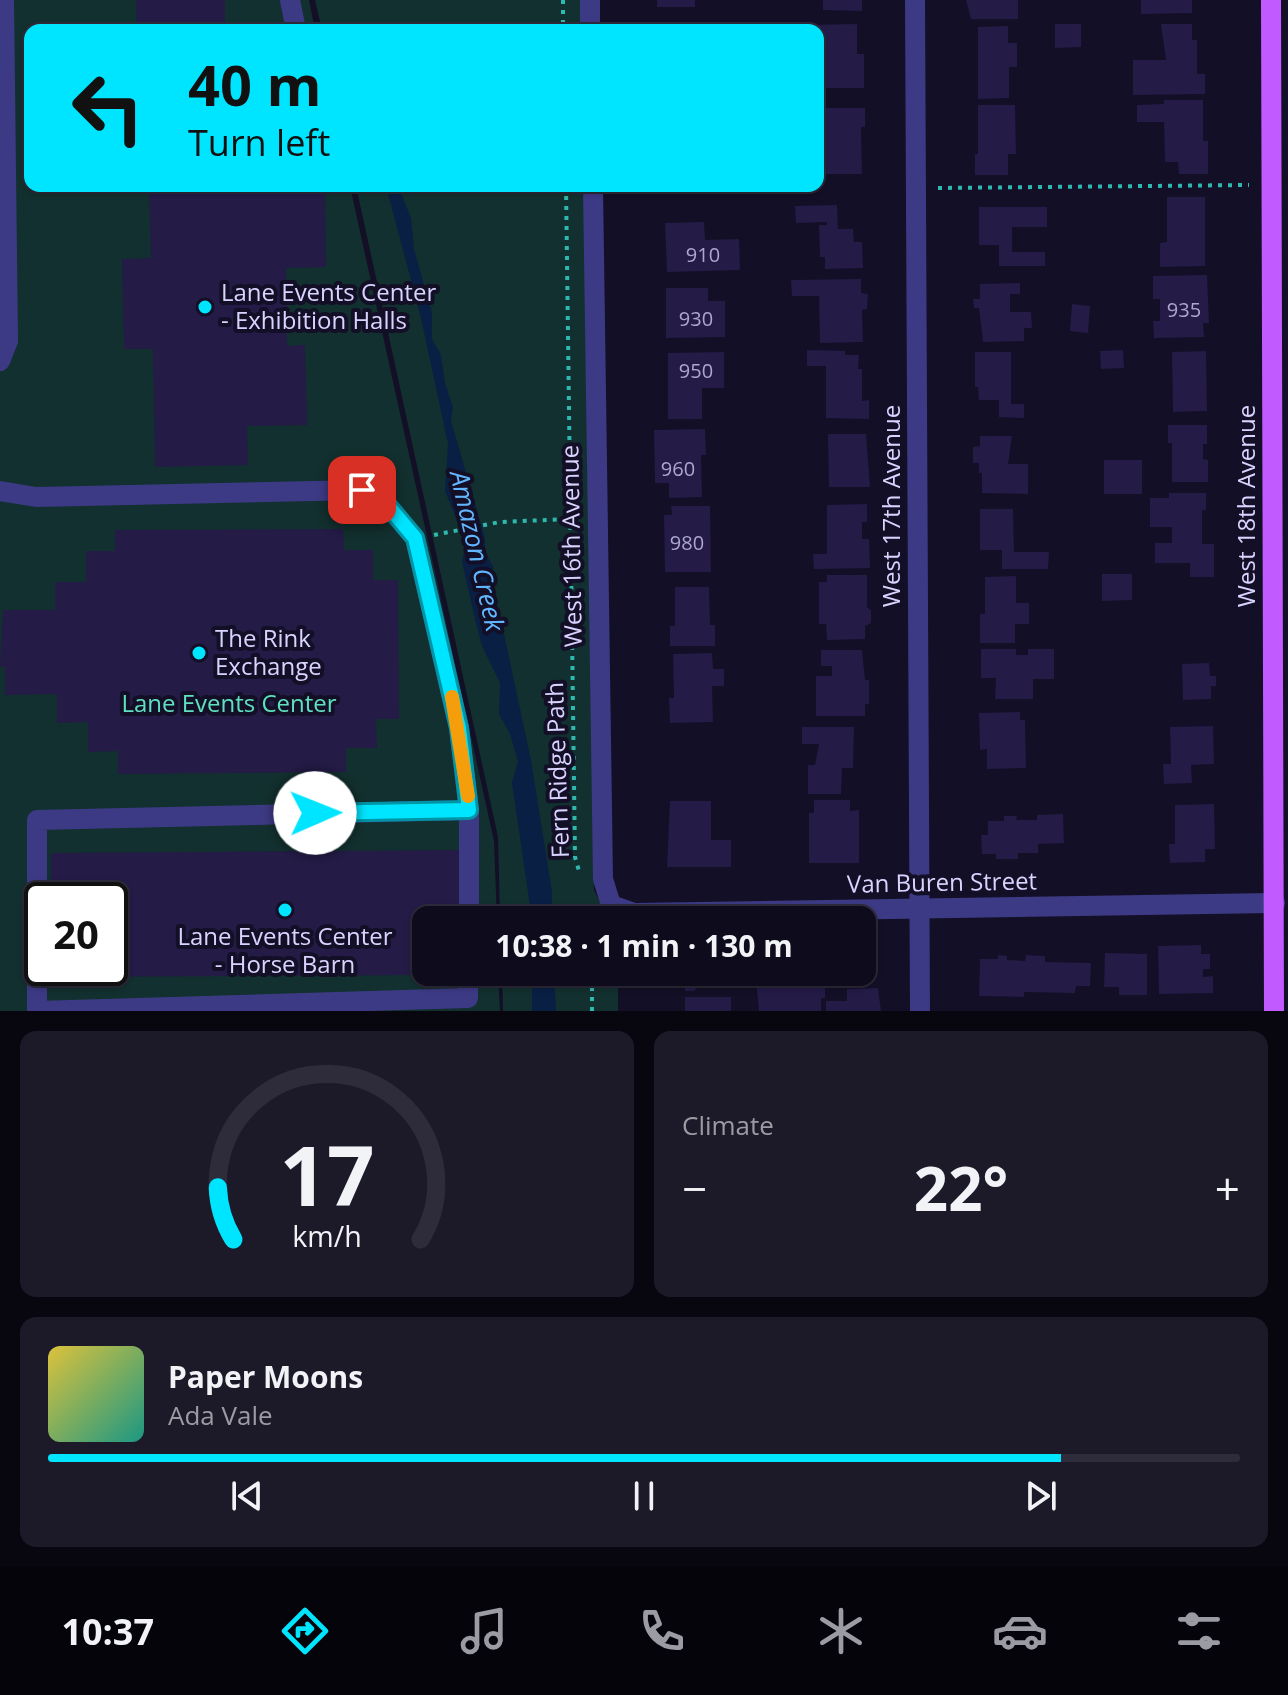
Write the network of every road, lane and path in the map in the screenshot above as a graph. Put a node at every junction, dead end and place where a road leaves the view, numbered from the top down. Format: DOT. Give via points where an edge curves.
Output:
graph roads {
  1 [pos="4,0"];
  2 [pos="290,0"];
  3 [pos="563,0"];
  4 [pos="590,0"];
  5 [pos="915,0"];
  6 [pos="1271,0"];
  7 [pos="295,24"];
  8 [pos="563,24"];
  9 [pos="590,24"];
  10 [pos="1273,185"];
  11 [pos="916,188"];
  12 [pos="566,192"];
  13 [pos="593,192"];
  14 [pos="0,361"];
  15 [pos="0,491"];
  16 [pos="571,519"];
  17 [pos="425,536"];
  18 [pos="1281,552"];
  19 [pos="469,810"];
  20 [pos="582,882"];
  21 [pos="1275,903"];
  22 [pos="611,905"];
  23 [pos="469,906"];
  24 [pos="920,909"];
  25 [pos="468,986"];
  26 [pos="592,986"];
  27 [pos="37,1011"];
  28 [pos="592,1011"];
  29 [pos="920,1011"];
  30 [pos="1274,1011"];
  1 -- 14 [label="street" via="8,341"];
  2 -- 7 [label="street"];
  3 -- 8 [label="path"];
  4 -- 9 [label="street"];
  5 -- 11 [label="street, West 17th Avenue"];
  6 -- 10 [label="main road, West 18th Avenue"];
  10 -- 11 [label="path"];
  10 -- 18 [label="main road, West 18th Avenue"];
  11 -- 24 [label="street, West 17th Avenue"];
  12 -- 16 [label="path, Fern Ridge Path"];
  13 -- 22 [label="street, West 16th Avenue" via="603,879"];
  15 -- 19 [label="street" via="36,497 362,490 389,507 415,538 459,728"];
  16 -- 17 [label="path" via="500,522"];
  16 -- 20 [label="path, Fern Ridge Path" via="575,857"];
  18 -- 21 [label="main road, West 18th Avenue"];
  19 -- 23 [label="street"];
  19 -- 27 [label="street" via="37,820"];
  21 -- 24 [label="street, Van Buren Street"];
  21 -- 30 [label="main road, West 18th Avenue"];
  22 -- 24 [label="street, Van Buren Street" via="634,913"];
  24 -- 29 [label="street, West 17th Avenue"];
  25 -- 27 [label="street" via="468,998"];
  26 -- 28 [label="path"];
}
